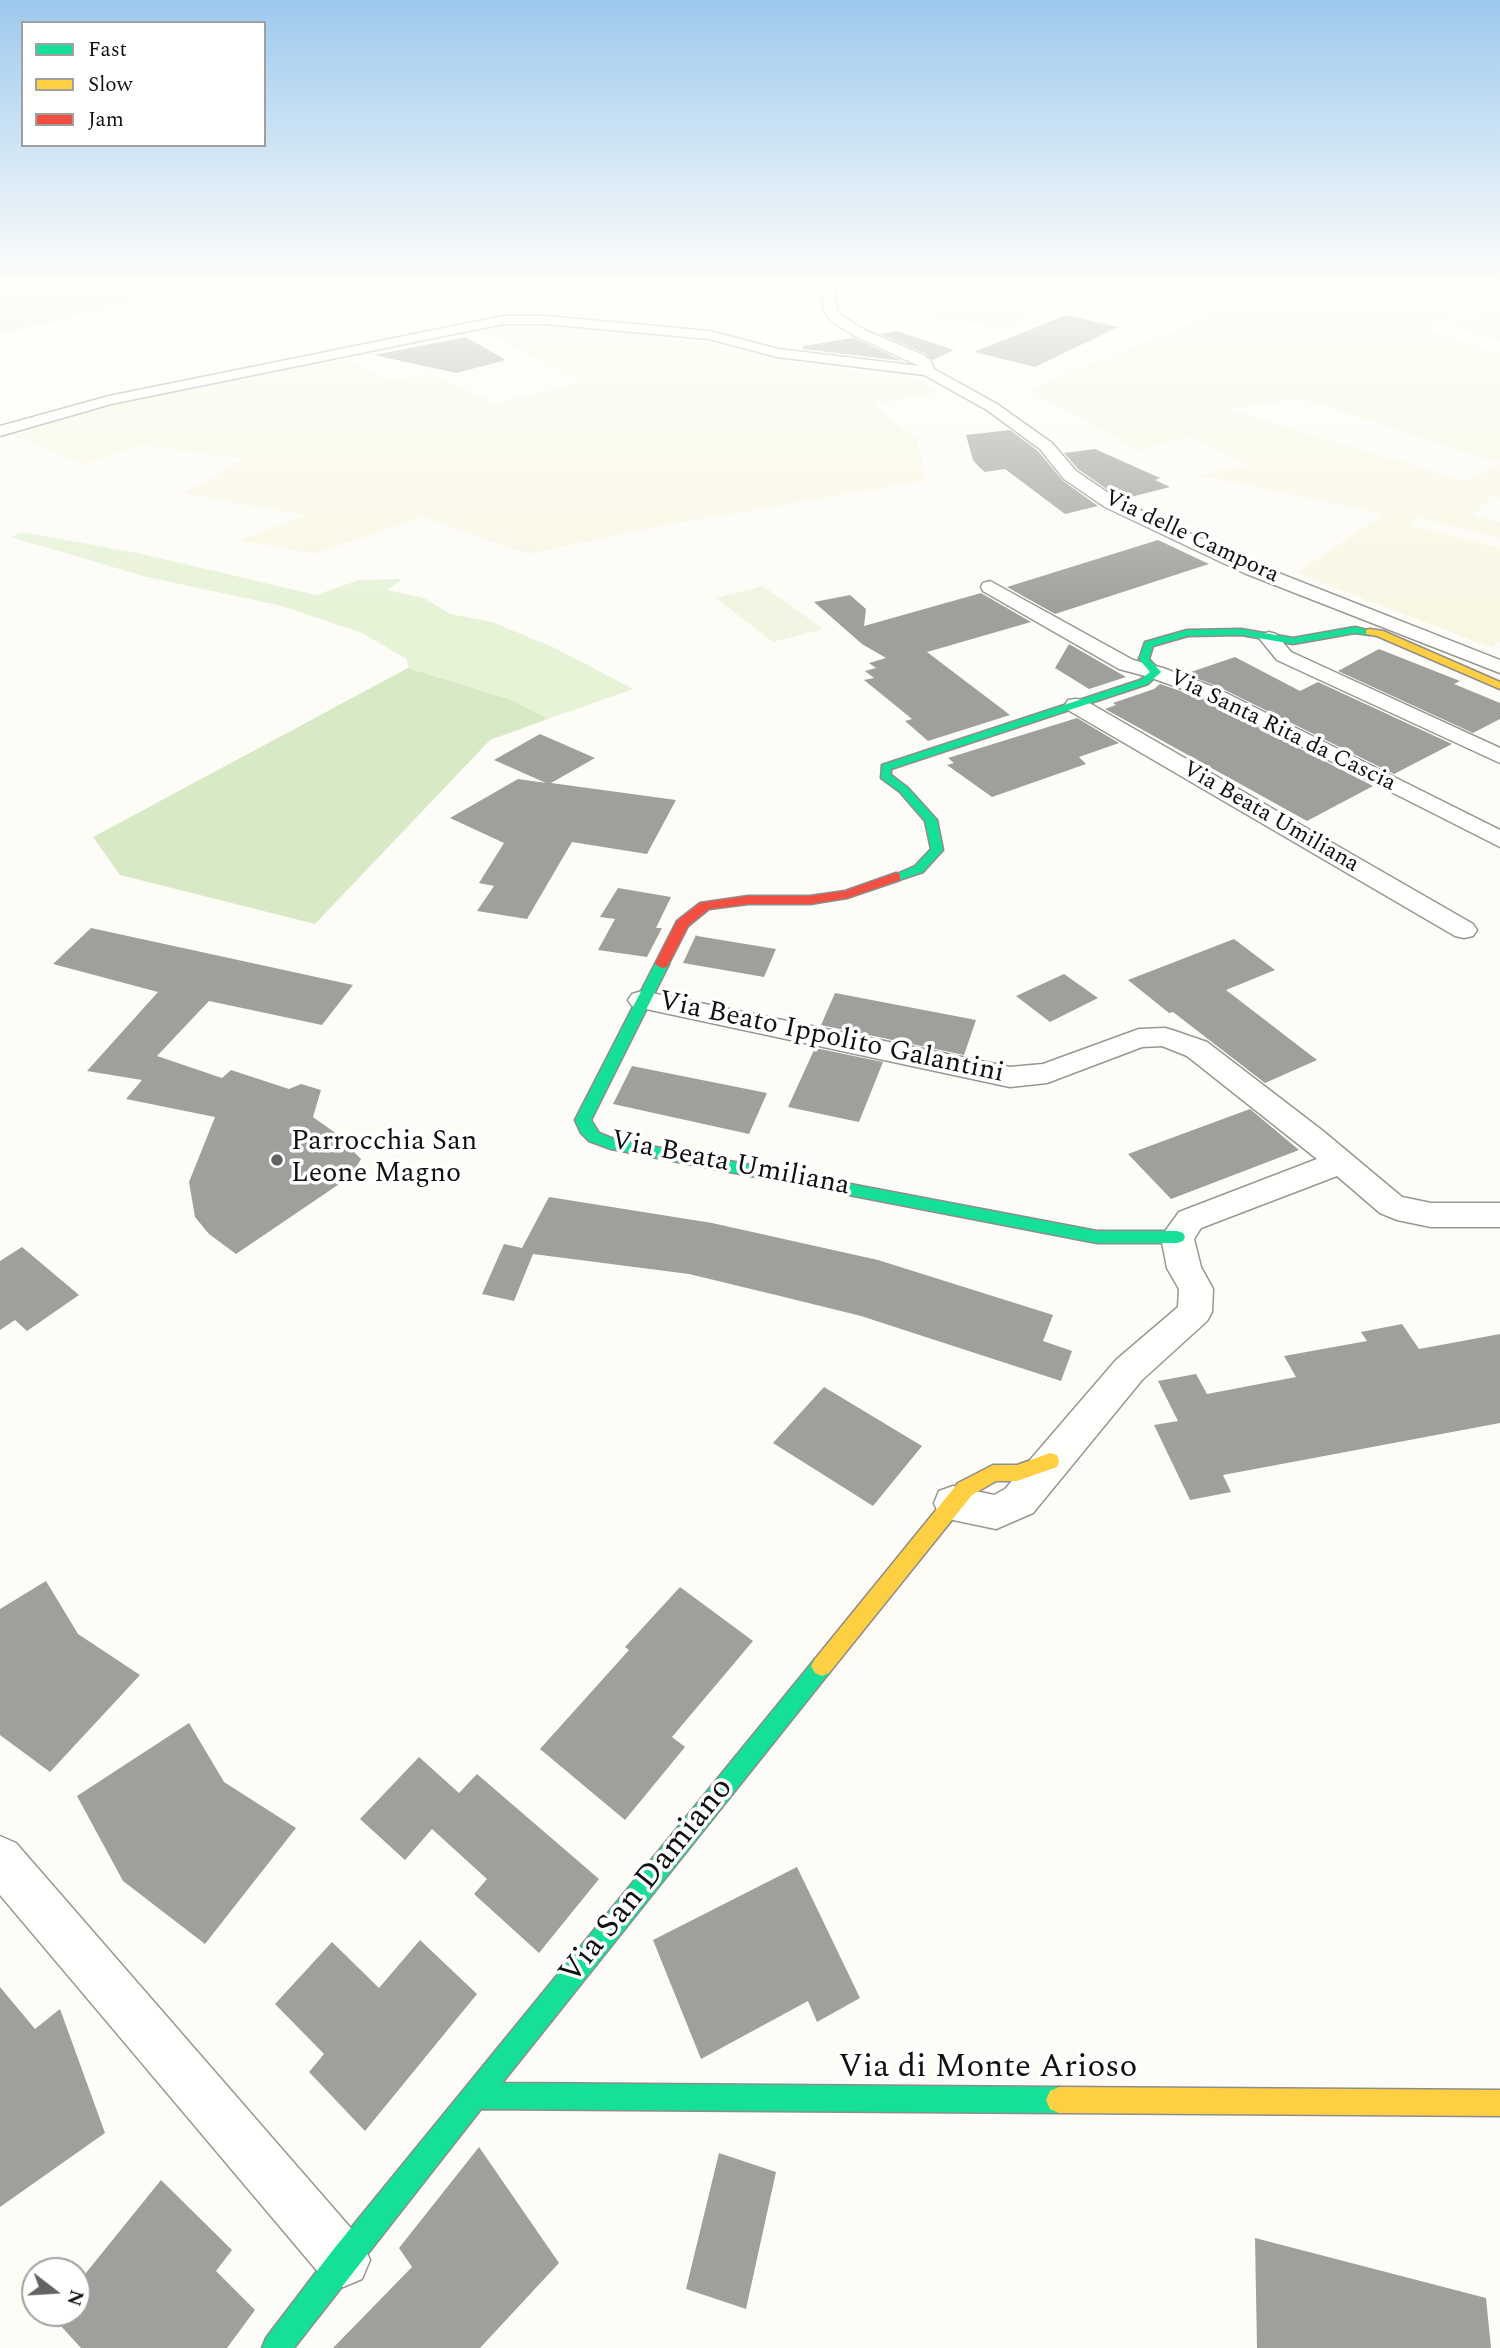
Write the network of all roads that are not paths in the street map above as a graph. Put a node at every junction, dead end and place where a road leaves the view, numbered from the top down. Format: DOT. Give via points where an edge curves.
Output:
graph roads {
  1 [pos="151,392"];
  2 [pos="965,392"];
  3 [pos="0,432"];
  4 [pos="990,587"];
  5 [pos="1269,638"];
  6 [pos="1500,667"];
  7 [pos="1156,672"];
  8 [pos="1500,686"];
  9 [pos="1076,705"];
  10 [pos="1500,756"];
  11 [pos="1500,840"];
  12 [pos="1464,930"];
  13 [pos="642,1000"];
  14 [pos="1339,1163"];
  15 [pos="1500,1215"];
  16 [pos="1177,1237"];
  17 [pos="953,1503"];
  18 [pos="0,1859"];
  19 [pos="476,2096"];
  20 [pos="1500,2103"];
  21 [pos="343,2260"];
  22 [pos="276,2348"];
  1 -- 3 [label="street"];
  2 -- 6 [label="street, Via delle Campora" via="1035,438 1060,459 1070,475 1111,503 1251,569"];
  4 -- 7 [label="street, Via Santa Rita da Cascia" via="1126,664"];
  5 -- 7 [label="street" via="1241,632 1168,637 1149,644 1143,659"];
  5 -- 8 [label="street" via="1302,640 1355,629 1378,633"];
  5 -- 10 [label="street" via="1284,656"];
  7 -- 9 [label="street, Via Beata Umiliana" via="1144,682"];
  7 -- 11 [label="street, Via Santa Rita da Cascia" via="1209,692"];
  9 -- 12 [label="street, Via Beata Umiliana"];
  9 -- 13 [label="street, Via Beata Umiliana" via="886,767 885,775 931,820 937,850 919,869 847,894 705,906 682,923"];
  13 -- 14 [label="street, Via Beato Ippolito Galantini" via="1010,1077 1047,1073 1139,1038 1165,1037 1197,1049"];
  13 -- 16 [label="street, Via Beata Umiliana" via="583,1120 594,1137 611,1144 1097,1237"];
  14 -- 15 [label="street, Via Beato Ippolito Galantini" via="1391,1205 1408,1212"];
  14 -- 16 [label="street" via="1191,1220"];
  16 -- 17 [label="street, Via San Damiano" via="1184,1268 1196,1289 1195,1312 1129,1370 1019,1501 996,1512"];
  17 -- 19 [label="street, Via San Damiano"];
  18 -- 21 [label="street"];
  19 -- 20 [label="street, Via di Monte Arioso"];
  19 -- 21 [label="street, Via San Damiano"];
  21 -- 22 [label="street, Via San Damiano"];
}
